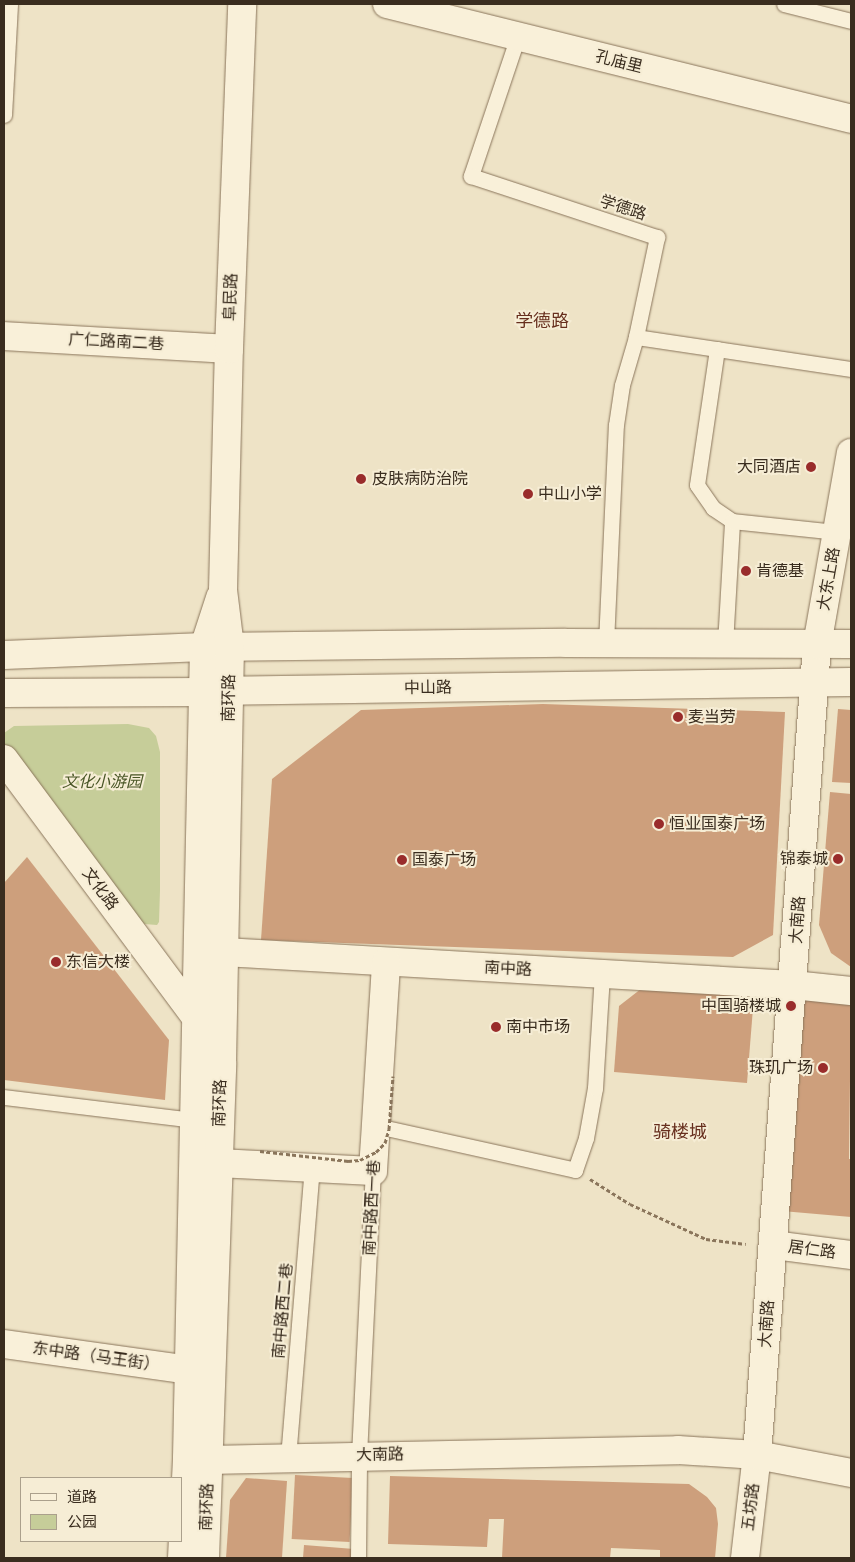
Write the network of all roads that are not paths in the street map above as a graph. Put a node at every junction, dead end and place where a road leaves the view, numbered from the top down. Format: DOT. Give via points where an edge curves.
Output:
graph roads {
  1 [pos="10,4"];
  2 [pos="242,4"];
  3 [pos="784,4"];
  4 [pos="395,5"];
  5 [pos="851,21"];
  6 [pos="518,36"];
  7 [pos="4,115"];
  8 [pos="851,119"];
  9 [pos="4,336"];
  10 [pos="636,337"];
  11 [pos="229,348"];
  12 [pos="717,349"];
  13 [pos="851,369"];
  14 [pos="851,453"];
  15 [pos="732,521"];
  16 [pos="837,532"];
  17 [pos="223,590"];
  18 [pos="606,643"];
  19 [pos="725,644"];
  20 [pos="851,644"];
  21 [pos="817,645"];
  22 [pos="217,647"];
  23 [pos="4,655"];
  24 [pos="851,682"];
  25 [pos="814,683"];
  26 [pos="216,691"];
  27 [pos="4,693"];
  28 [pos="4,759"];
  29 [pos="224,952"];
  30 [pos="386,962"];
  31 [pos="602,974"];
  32 [pos="793,985"];
  33 [pos="851,991"];
  34 [pos="196,1018"];
  35 [pos="4,1096"];
  36 [pos="194,1120"];
  37 [pos="377,1126"];
  38 [pos="218,1163"];
  39 [pos="312,1167"];
  40 [pos="374,1172"];
  41 [pos="773,1245"];
  42 [pos="851,1255"];
  43 [pos="4,1344"];
  44 [pos="189,1370"];
  45 [pos="359,1455"];
  46 [pos="758,1456"];
  47 [pos="288,1458"];
  48 [pos="208,1460"];
  49 [pos="851,1473"];
  50 [pos="182,1558"];
  51 [pos="205,1558"];
  52 [pos="358,1558"];
  53 [pos="745,1558"];
  1 -- 7 [label="lane"];
  2 -- 11 [label="street, 阜民路"];
  3 -- 5 [label="lane"];
  4 -- 6 [label="street, 孔庙里"];
  6 -- 8 [label="street, 孔庙里"];
  6 -- 10 [label="lane, 学德路" via="471,176 657,237"];
  9 -- 11 [label="street, 广仁路南二巷"];
  10 -- 12 [label="lane"];
  10 -- 18 [label="lane" via="622,385 616,425"];
  11 -- 17 [label="street, 阜民路"];
  12 -- 13 [label="lane"];
  12 -- 15 [label="lane" via="697,485 713,508"];
  14 -- 16 [label="street, 大东上路"];
  15 -- 16 [label="lane"];
  15 -- 19 [label="lane"];
  16 -- 21 [label="street, 大东上路"];
  17 -- 22 [label="street, 南环路"];
  18 -- 19 [label="street"];
  18 -- 22 [label="street"];
  19 -- 21 [label="street"];
  20 -- 21 [label="street"];
  21 -- 25 [label="street, 大南路"];
  22 -- 23 [label="street"];
  22 -- 26 [label="street, 南环路"];
  24 -- 25 [label="street, 中山路"];
  25 -- 26 [label="street, 中山路"];
  25 -- 32 [label="street, 大南路"];
  26 -- 27 [label="street, 中山路"];
  26 -- 29 [label="street, 南环路"];
  26 -- 34 [label="street, 南环路"];
  28 -- 34 [label="street, 文化路"];
  29 -- 30 [label="street, 南中路"];
  29 -- 38 [label="street, 南环路"];
  30 -- 31 [label="street, 南中路"];
  30 -- 37 [label="street, 南中路西一巷"];
  31 -- 32 [label="street, 南中路"];
  31 -- 37 [label="lane" via="595,1088 586,1138 575,1170"];
  32 -- 33 [label="street"];
  32 -- 41 [label="street, 大南路"];
  34 -- 36 [label="street, 南环路"];
  35 -- 36 [label="lane"];
  36 -- 44 [label="street, 南环路"];
  37 -- 40 [label="street, 南中路西一巷"];
  38 -- 39 [label="street"];
  38 -- 48 [label="street, 南环路"];
  39 -- 40 [label="street"];
  39 -- 47 [label="lane, 南中路西二巷"];
  40 -- 45 [label="lane, 南中路西一巷"];
  41 -- 42 [label="street, 居仁路"];
  41 -- 46 [label="street, 大南路"];
  43 -- 44 [label="street, 东中路（马王街）"];
  44 -- 50 [label="street, 南环路"];
  45 -- 46 [label="street, 大南路" via="678,1450"];
  45 -- 47 [label="street, 大南路"];
  45 -- 52 [label="lane, 南中路西一巷"];
  46 -- 49 [label="street"];
  46 -- 53 [label="street, 五坊路"];
  47 -- 48 [label="street, 大南路"];
  48 -- 51 [label="street, 南环路"];
}
